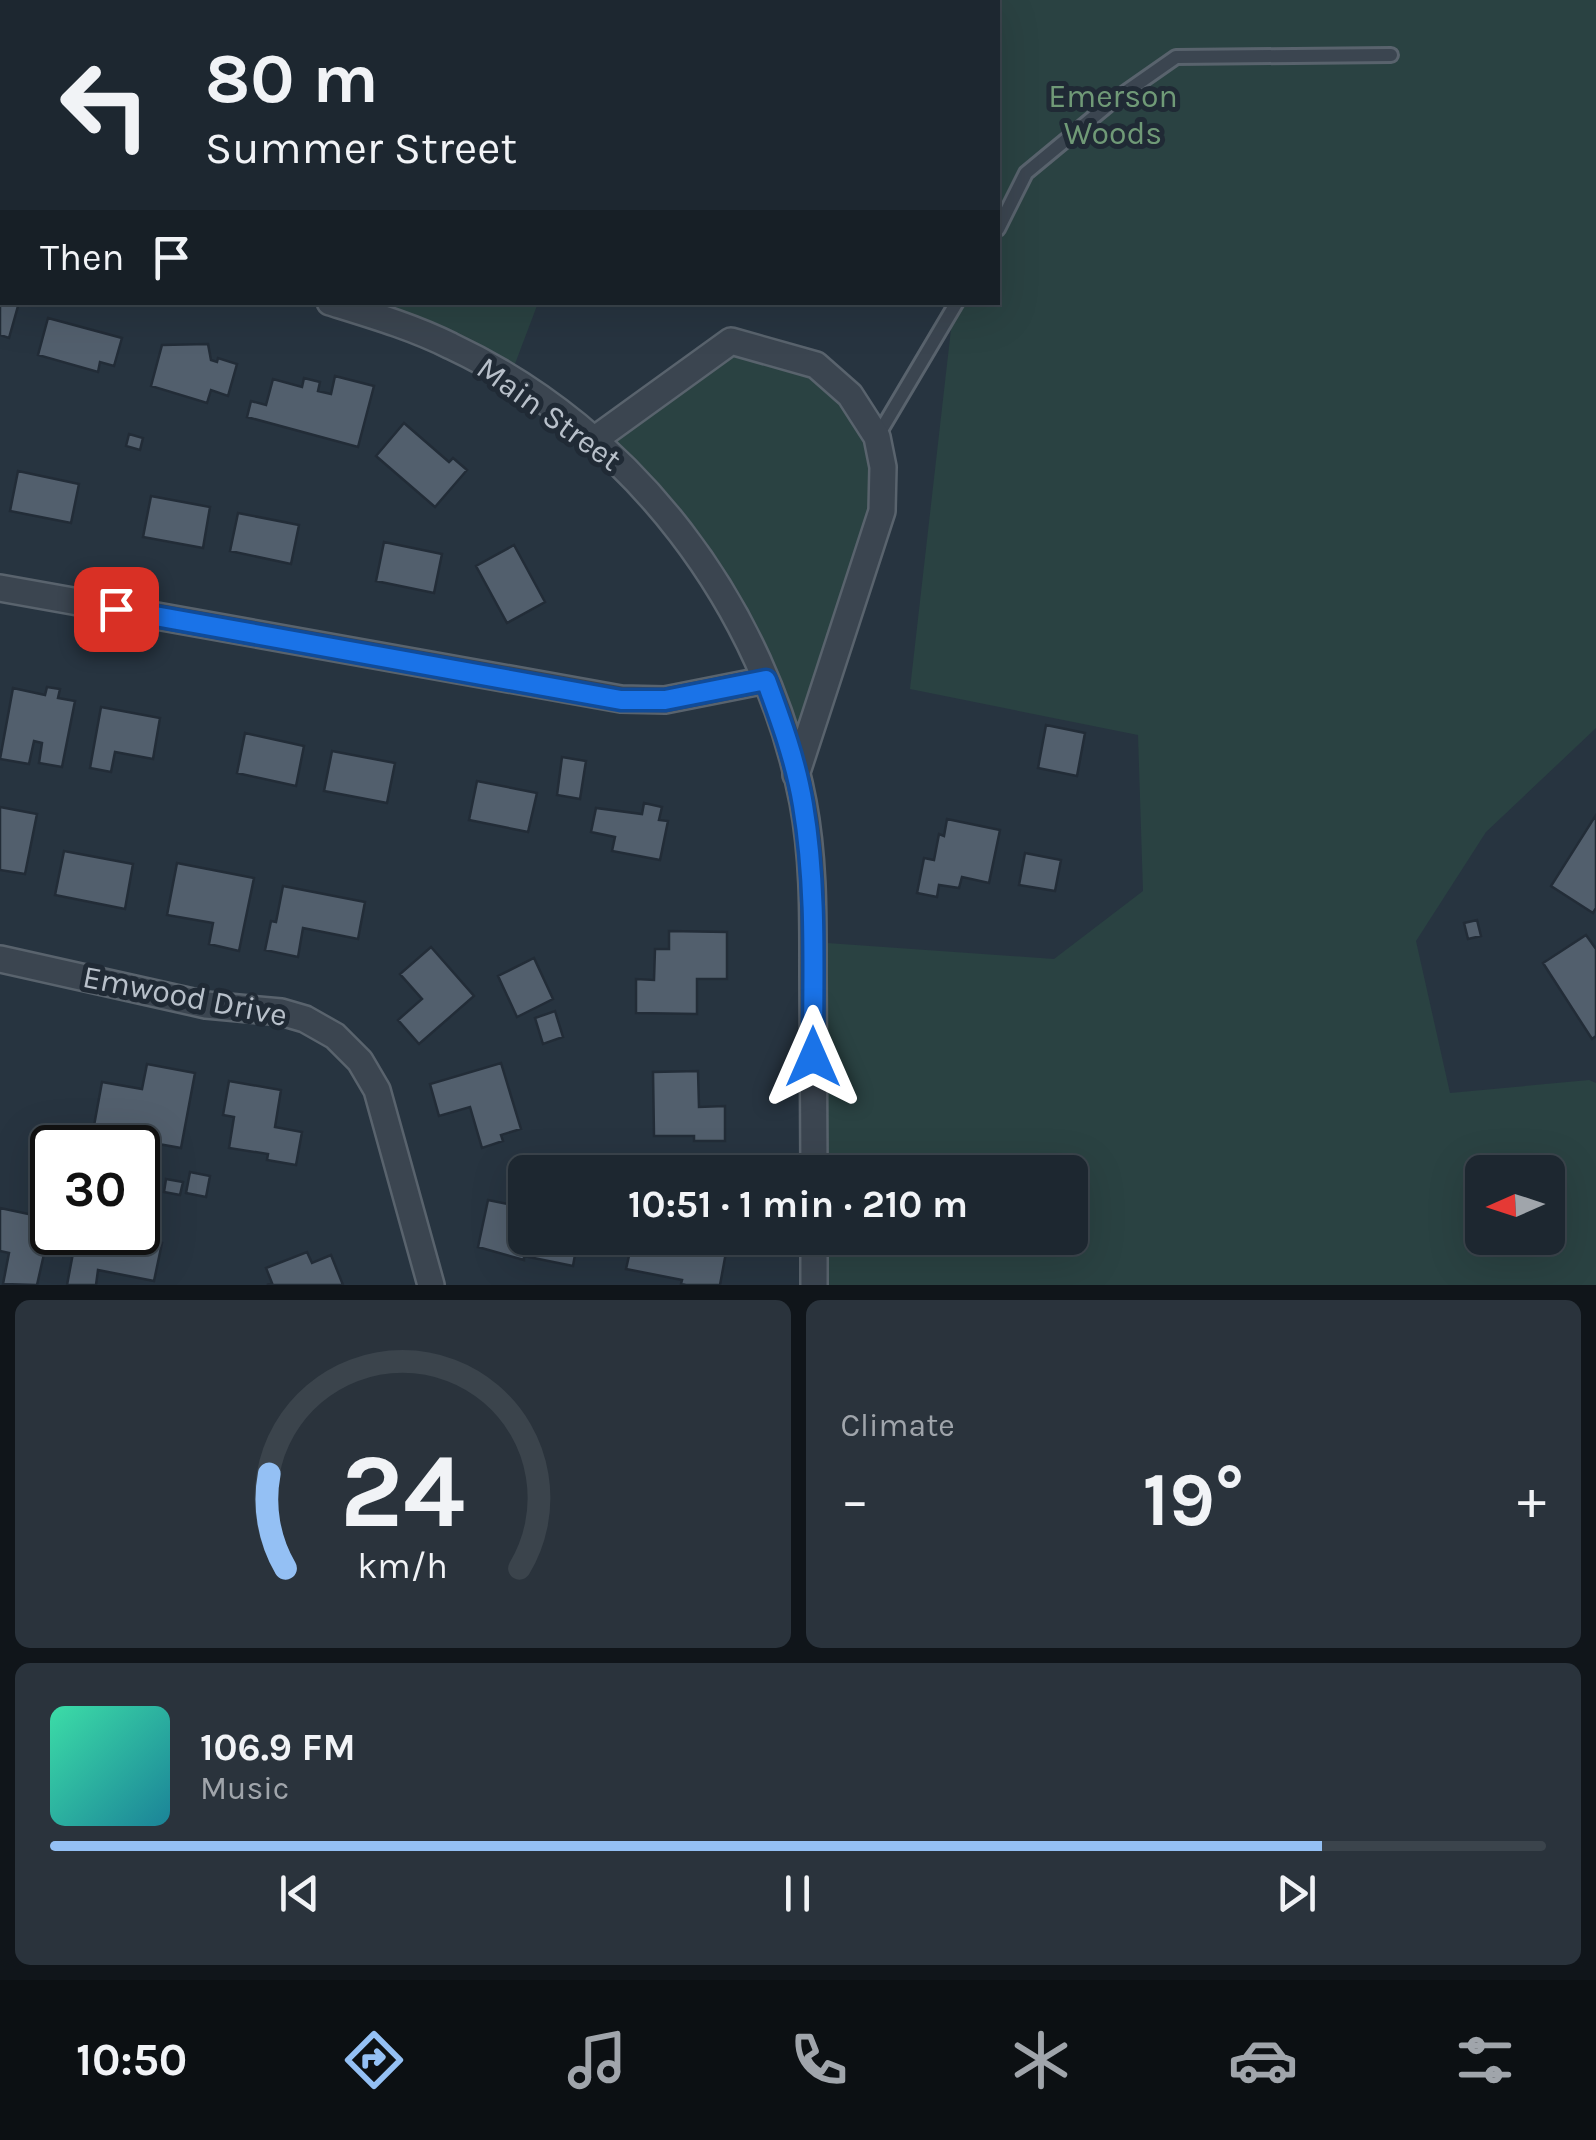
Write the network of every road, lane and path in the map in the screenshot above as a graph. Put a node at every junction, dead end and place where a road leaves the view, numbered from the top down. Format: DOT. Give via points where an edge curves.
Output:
graph roads {
  1 [pos="1391,56"];
  2 [pos="1000,226"];
  3 [pos="340,305"];
  4 [pos="955,305"];
  5 [pos="877,437"];
  6 [pos="594,440"];
  7 [pos="0,588"];
  8 [pos="766,680"];
  9 [pos="796,775"];
  10 [pos="0,959"];
  11 [pos="814,1155"];
  12 [pos="814,1255"];
  13 [pos="431,1285"];
  14 [pos="814,1285"];
  1 -- 2 [label="lane" via="1176,57 1026,173"];
  3 -- 6 [label="street, Main Street" via="452,346 510,377"];
  4 -- 5 [label="lane"];
  5 -- 6 [label="street" via="850,394 816,365 731,341"];
  5 -- 9 [label="street" via="882,511"];
  6 -- 8 [label="street, Main Street" via="682,532 747,636"];
  7 -- 8 [label="street" via="621,700 665,700"];
  8 -- 9 [label="street, Main Street"];
  9 -- 11 [label="street, Main Street" via="812,881"];
  10 -- 13 [label="street, Emwood Drive" via="206,1005 281,1012 336,1036 378,1090"];
  12 -- 14 [label="street"];
}
